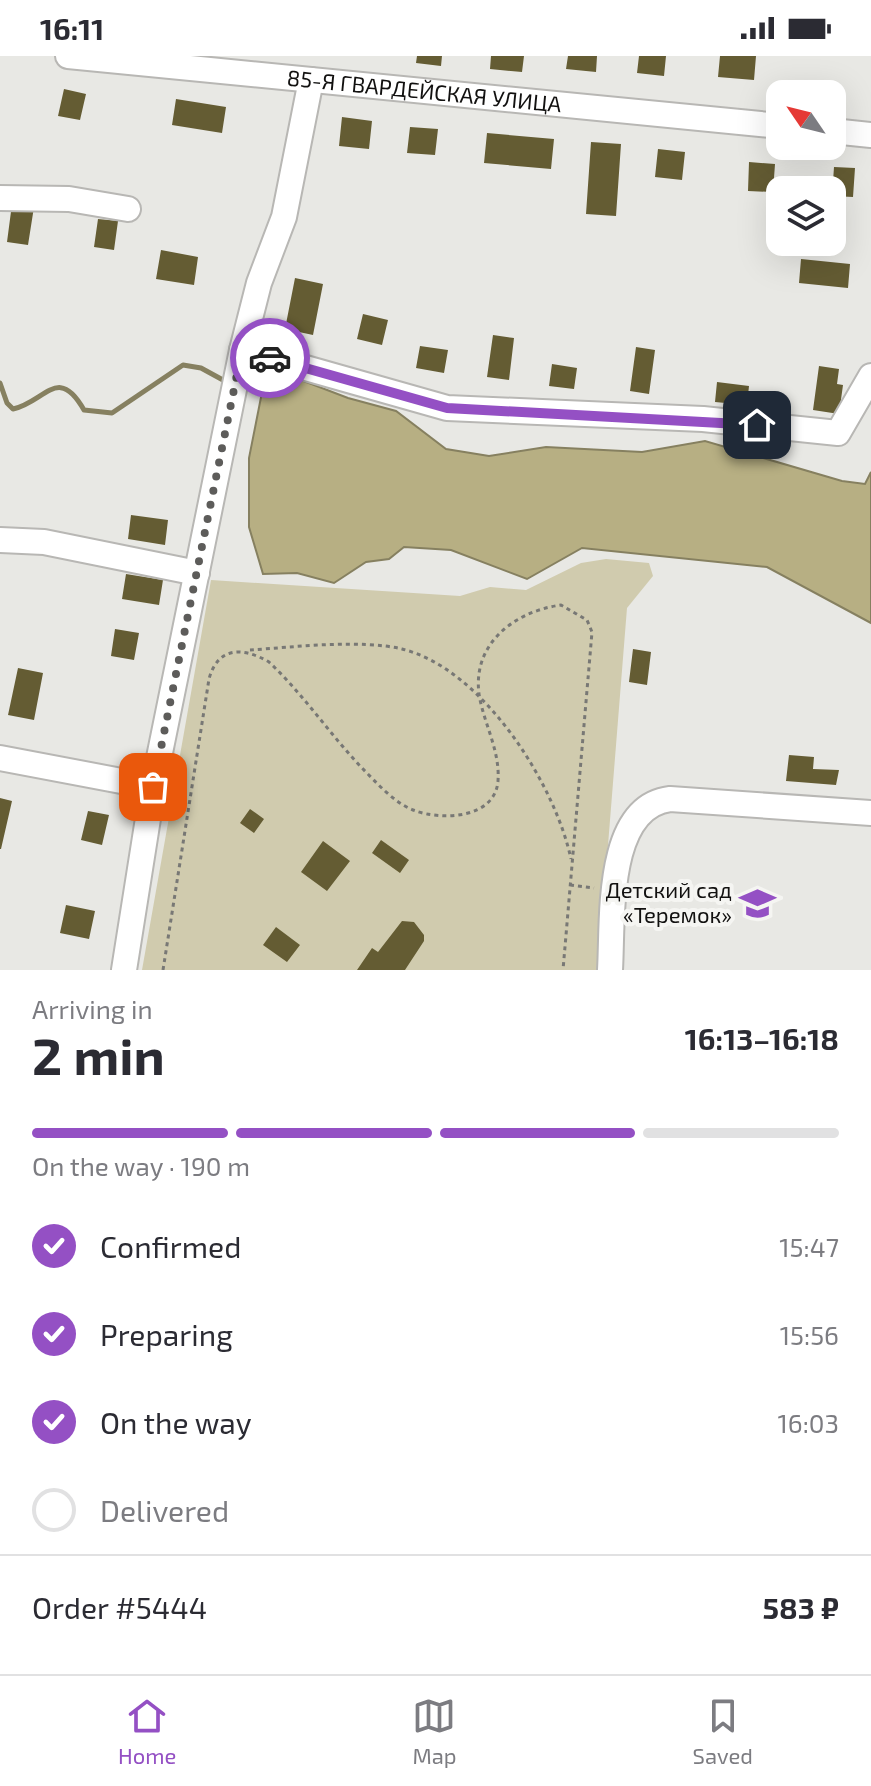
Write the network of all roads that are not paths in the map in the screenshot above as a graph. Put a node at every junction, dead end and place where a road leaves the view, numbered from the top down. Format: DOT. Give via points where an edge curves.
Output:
graph roads {
  1 [pos="68,56"];
  2 [pos="280,66"];
  3 [pos="311,80"];
  4 [pos="766,125"];
  5 [pos="846,134"];
  6 [pos="870,139"];
  7 [pos="0,198"];
  8 [pos="128,209"];
  9 [pos="242,350"];
  10 [pos="871,376"];
  11 [pos="0,540"];
  12 [pos="197,573"];
  13 [pos="0,758"];
  14 [pos="153,787"];
  15 [pos="871,813"];
  16 [pos="124,970"];
  17 [pos="610,970"];
  1 -- 2 [label="street, 85-Я ГВАРДЕЙСКАЯ УЛИЦА"];
  2 -- 3 [label="street, 85-Я ГВАРДЕЙСКАЯ УЛИЦА"];
  3 -- 4 [label="street, 85-Я ГВАРДЕЙСКАЯ УЛИЦА"];
  3 -- 9 [label="street" via="284,217"];
  5 -- 6 [label="street"];
  7 -- 8 [label="street" via="69,199"];
  9 -- 10 [label="street" via="447,408 703,419 838,433"];
  9 -- 12 [label="street"];
  11 -- 12 [label="street" via="44,542"];
  12 -- 14 [label="street"];
  13 -- 14 [label="street"];
  14 -- 16 [label="street"];
  15 -- 17 [label="street" via="656,801 636,815 624,837"];
}
